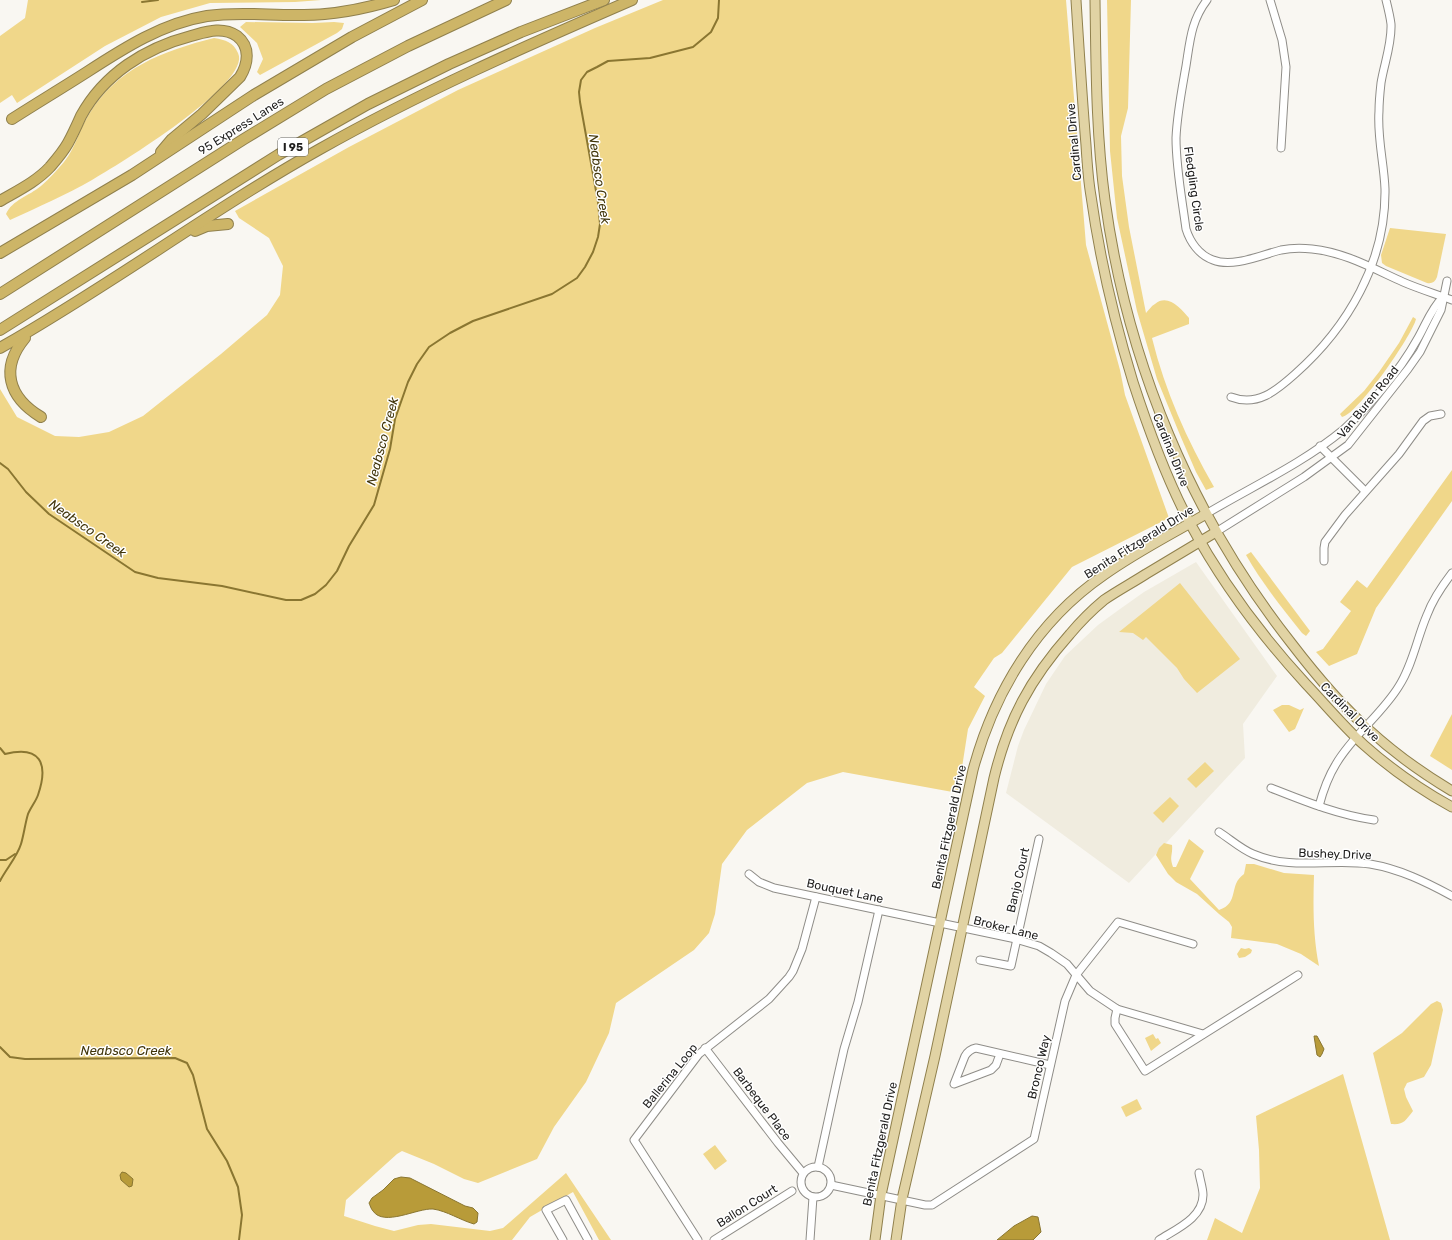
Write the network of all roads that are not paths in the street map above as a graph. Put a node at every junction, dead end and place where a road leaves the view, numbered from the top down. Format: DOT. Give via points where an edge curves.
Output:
graph roads {
  1 [pos="394,0"];
  2 [pos="422,0"];
  3 [pos="506,0"];
  4 [pos="604,0"];
  5 [pos="632,0"];
  6 [pos="1076,0"];
  7 [pos="1095,0"];
  8 [pos="1207,0"];
  9 [pos="1270,0"];
  10 [pos="1386,0"];
  11 [pos="12,119"];
  12 [pos="1281,148"];
  13 [pos="156,159"];
  14 [pos="0,201"];
  15 [pos="228,224"];
  16 [pos="161,248"];
  17 [pos="0,253"];
  18 [pos="1371,268"];
  19 [pos="1447,281"];
  20 [pos="0,294"];
  21 [pos="1443,297"];
  22 [pos="1452,300"];
  23 [pos="0,330"];
  24 [pos="33,330"];
  25 [pos="0,348"];
  26 [pos="1231,397"];
  27 [pos="1441,414"];
  28 [pos="41,417"];
  29 [pos="1320,446"];
  30 [pos="1332,458"];
  31 [pos="1365,491"];
  32 [pos="1206,514"];
  33 [pos="1190,524"];
  34 [pos="1216,532"];
  35 [pos="1200,542"];
  36 [pos="1324,561"];
  37 [pos="1452,573"];
  38 [pos="1365,727"];
  39 [pos="1357,738"];
  40 [pos="1271,788"];
  41 [pos="1452,791"];
  42 [pos="1319,806"];
  43 [pos="1452,807"];
  44 [pos="1374,820"];
  45 [pos="1220,832"];
  46 [pos="1039,839"];
  47 [pos="749,874"];
  48 [pos="1452,896"];
  49 [pos="816,897"];
  50 [pos="880,910"];
  51 [pos="940,923"];
  52 [pos="962,928"];
  53 [pos="1016,939"];
  54 [pos="1193,944"];
  55 [pos="980,960"];
  56 [pos="1076,975"];
  57 [pos="1298,975"];
  58 [pos="1117,1009"];
  59 [pos="1203,1034"];
  60 [pos="705,1048"];
  61 [pos="1000,1054"];
  62 [pos="1050,1065"];
  63 [pos="818,1167"];
  64 [pos="803,1173"];
  65 [pos="1199,1173"];
  66 [pos="831,1184"];
  67 [pos="792,1191"];
  68 [pos="881,1195"];
  69 [pos="813,1197"];
  70 [pos="902,1199"];
  71 [pos="563,1240"];
  72 [pos="588,1240"];
  73 [pos="698,1240"];
  74 [pos="714,1240"];
  75 [pos="810,1240"];
  76 [pos="874,1240"];
  77 [pos="896,1240"];
  78 [pos="1159,1240"];
  1 -- 11 [label="highway" via="340,13 228,14 171,26 146,36"];
  2 -- 13 [label="highway" via="352,37 254,95"];
  3 -- 20 [label="highway, 95 Express Lanes" via="408,46 326,89"];
  4 -- 23 [label="highway, I 95" via="514,35 368,104 278,155"];
  5 -- 16 [label="highway" via="529,44 423,94 290,166"];
  6 -- 33 [label="main road, Cardinal Drive" via="1090,193 1106,283 1144,415"];
  7 -- 32 [label="main road, Cardinal Drive" via="1099,143 1105,200 1120,283 1138,352 1160,416"];
  8 -- 18 [label="street, Fledgling Circle" via="1195,19 1176,137 1188,236 1201,253 1212,260 1222,262 1282,250 1306,249 1329,252"];
  9 -- 12 [label="street" via="1282,40 1286,67"];
  10 -- 18 [label="street" via="1390,14 1390,34 1378,113 1385,188 1384,221"];
  13 -- 14 [label="highway" via="172,139 202,114 244,71 247,56 244,43 234,34 214,30 178,39 122,68 90,101 68,143 48,168 27,186"];
  13 -- 17 [label="highway"];
  15 -- 16 [label="highway" via="202,228"];
  16 -- 24 [label="highway"];
  18 -- 21 [label="street, Fledgling Circle"];
  18 -- 26 [label="street" via="1360,293 1336,331 1311,360 1276,390 1265,396 1246,401"];
  19 -- 21 [label="street, Van Buren Road"];
  21 -- 22 [label="street, Fledgling Circle"];
  21 -- 29 [label="street, Van Buren Road" via="1435,306 1406,357 1383,388 1343,430"];
  21 -- 30 [label="street, Van Buren Road" via="1441,310 1420,352 1348,445"];
  24 -- 25 [label="highway"];
  24 -- 28 [label="highway" via="11,354 8,370 15,394 26,407"];
  27 -- 31 [label="street" via="1430,416 1423,421 1399,454"];
  29 -- 30 [label="street"];
  29 -- 32 [label="street, Van Buren Road"];
  30 -- 31 [label="street"];
  30 -- 34 [label="street, Van Buren Road"];
  31 -- 36 [label="street" via="1327,539"];
  32 -- 33 [label="main road, Benita Fitzgerald Drive"];
  32 -- 34 [label="main road, Cardinal Drive"];
  33 -- 35 [label="main road, Cardinal Drive"];
  33 -- 51 [label="main road, Benita Fitzgerald Drive" via="1089,585 1052,620 1013,672 992,713 978,751"];
  34 -- 35 [label="main road"];
  34 -- 38 [label="main road, Cardinal Drive" via="1274,621 1320,678"];
  35 -- 39 [label="main road, Cardinal Drive" via="1235,596 1269,641"];
  35 -- 52 [label="main road" via="1104,600 1059,646 1032,682 1013,717 998,758"];
  37 -- 38 [label="street" via="1426,615 1400,685"];
  38 -- 39 [label="street"];
  38 -- 41 [label="main road, Cardinal Drive" via="1406,761"];
  39 -- 42 [label="street" via="1336,763"];
  39 -- 43 [label="main road, Cardinal Drive" via="1389,766"];
  40 -- 42 [label="street"];
  42 -- 44 [label="street"];
  45 -- 48 [label="street, Bushey Drive" via="1251,853 1260,856 1297,864 1372,865 1429,883"];
  46 -- 53 [label="street, Banjo Court"];
  47 -- 49 [label="street, Bouquet Lane" via="764,885"];
  49 -- 50 [label="street, Bouquet Lane"];
  49 -- 60 [label="street, Ballerina Loop" via="802,949 790,977 769,999"];
  50 -- 51 [label="street, Bouquet Lane"];
  50 -- 63 [label="street"];
  51 -- 52 [label="street, Broker Lane"];
  51 -- 68 [label="main road, Benita Fitzgerald Drive"];
  52 -- 53 [label="street, Broker Lane"];
  52 -- 70 [label="main road"];
  53 -- 55 [label="street, Banjo Court" via="1011,966"];
  53 -- 56 [label="street, Broker Lane" via="1039,946 1067,964"];
  54 -- 56 [label="street, Bronco Way" via="1118,922"];
  56 -- 58 [label="street, Broker Lane" via="1090,991"];
  56 -- 62 [label="street, Bronco Way" via="1065,1001"];
  57 -- 59 [label="street"];
  58 -- 59 [label="street, Broker Lane"];
  58 -- 59 [label="street" via="1115,1024 1145,1071"];
  60 -- 64 [label="street, Barbeque Place"];
  60 -- 73 [label="street, Ballerina Loop" via="634,1140"];
  61 -- 61 [label="street" via="976,1048 969,1051 954,1084 991,1070"];
  61 -- 62 [label="street"];
  62 -- 70 [label="street, Bronco Way" via="1034,1139 932,1205"];
  63 -- 64 [label="street" via="810,1168"];
  63 -- 66 [label="street" via="823,1168 828,1174"];
  64 -- 69 [label="street" via="801,1186 805,1193"];
  65 -- 78 [label="street" via="1203,1194 1200,1207 1191,1219"];
  66 -- 68 [label="street"];
  66 -- 69 [label="street" via="823,1196"];
  67 -- 74 [label="street, Ballon Court"];
  68 -- 70 [label="street, Bronco Way"];
  68 -- 76 [label="main road, Benita Fitzgerald Drive"];
  69 -- 75 [label="street"];
  70 -- 77 [label="main road"];
  71 -- 72 [label="street" via="546,1210 566,1200"];
}
